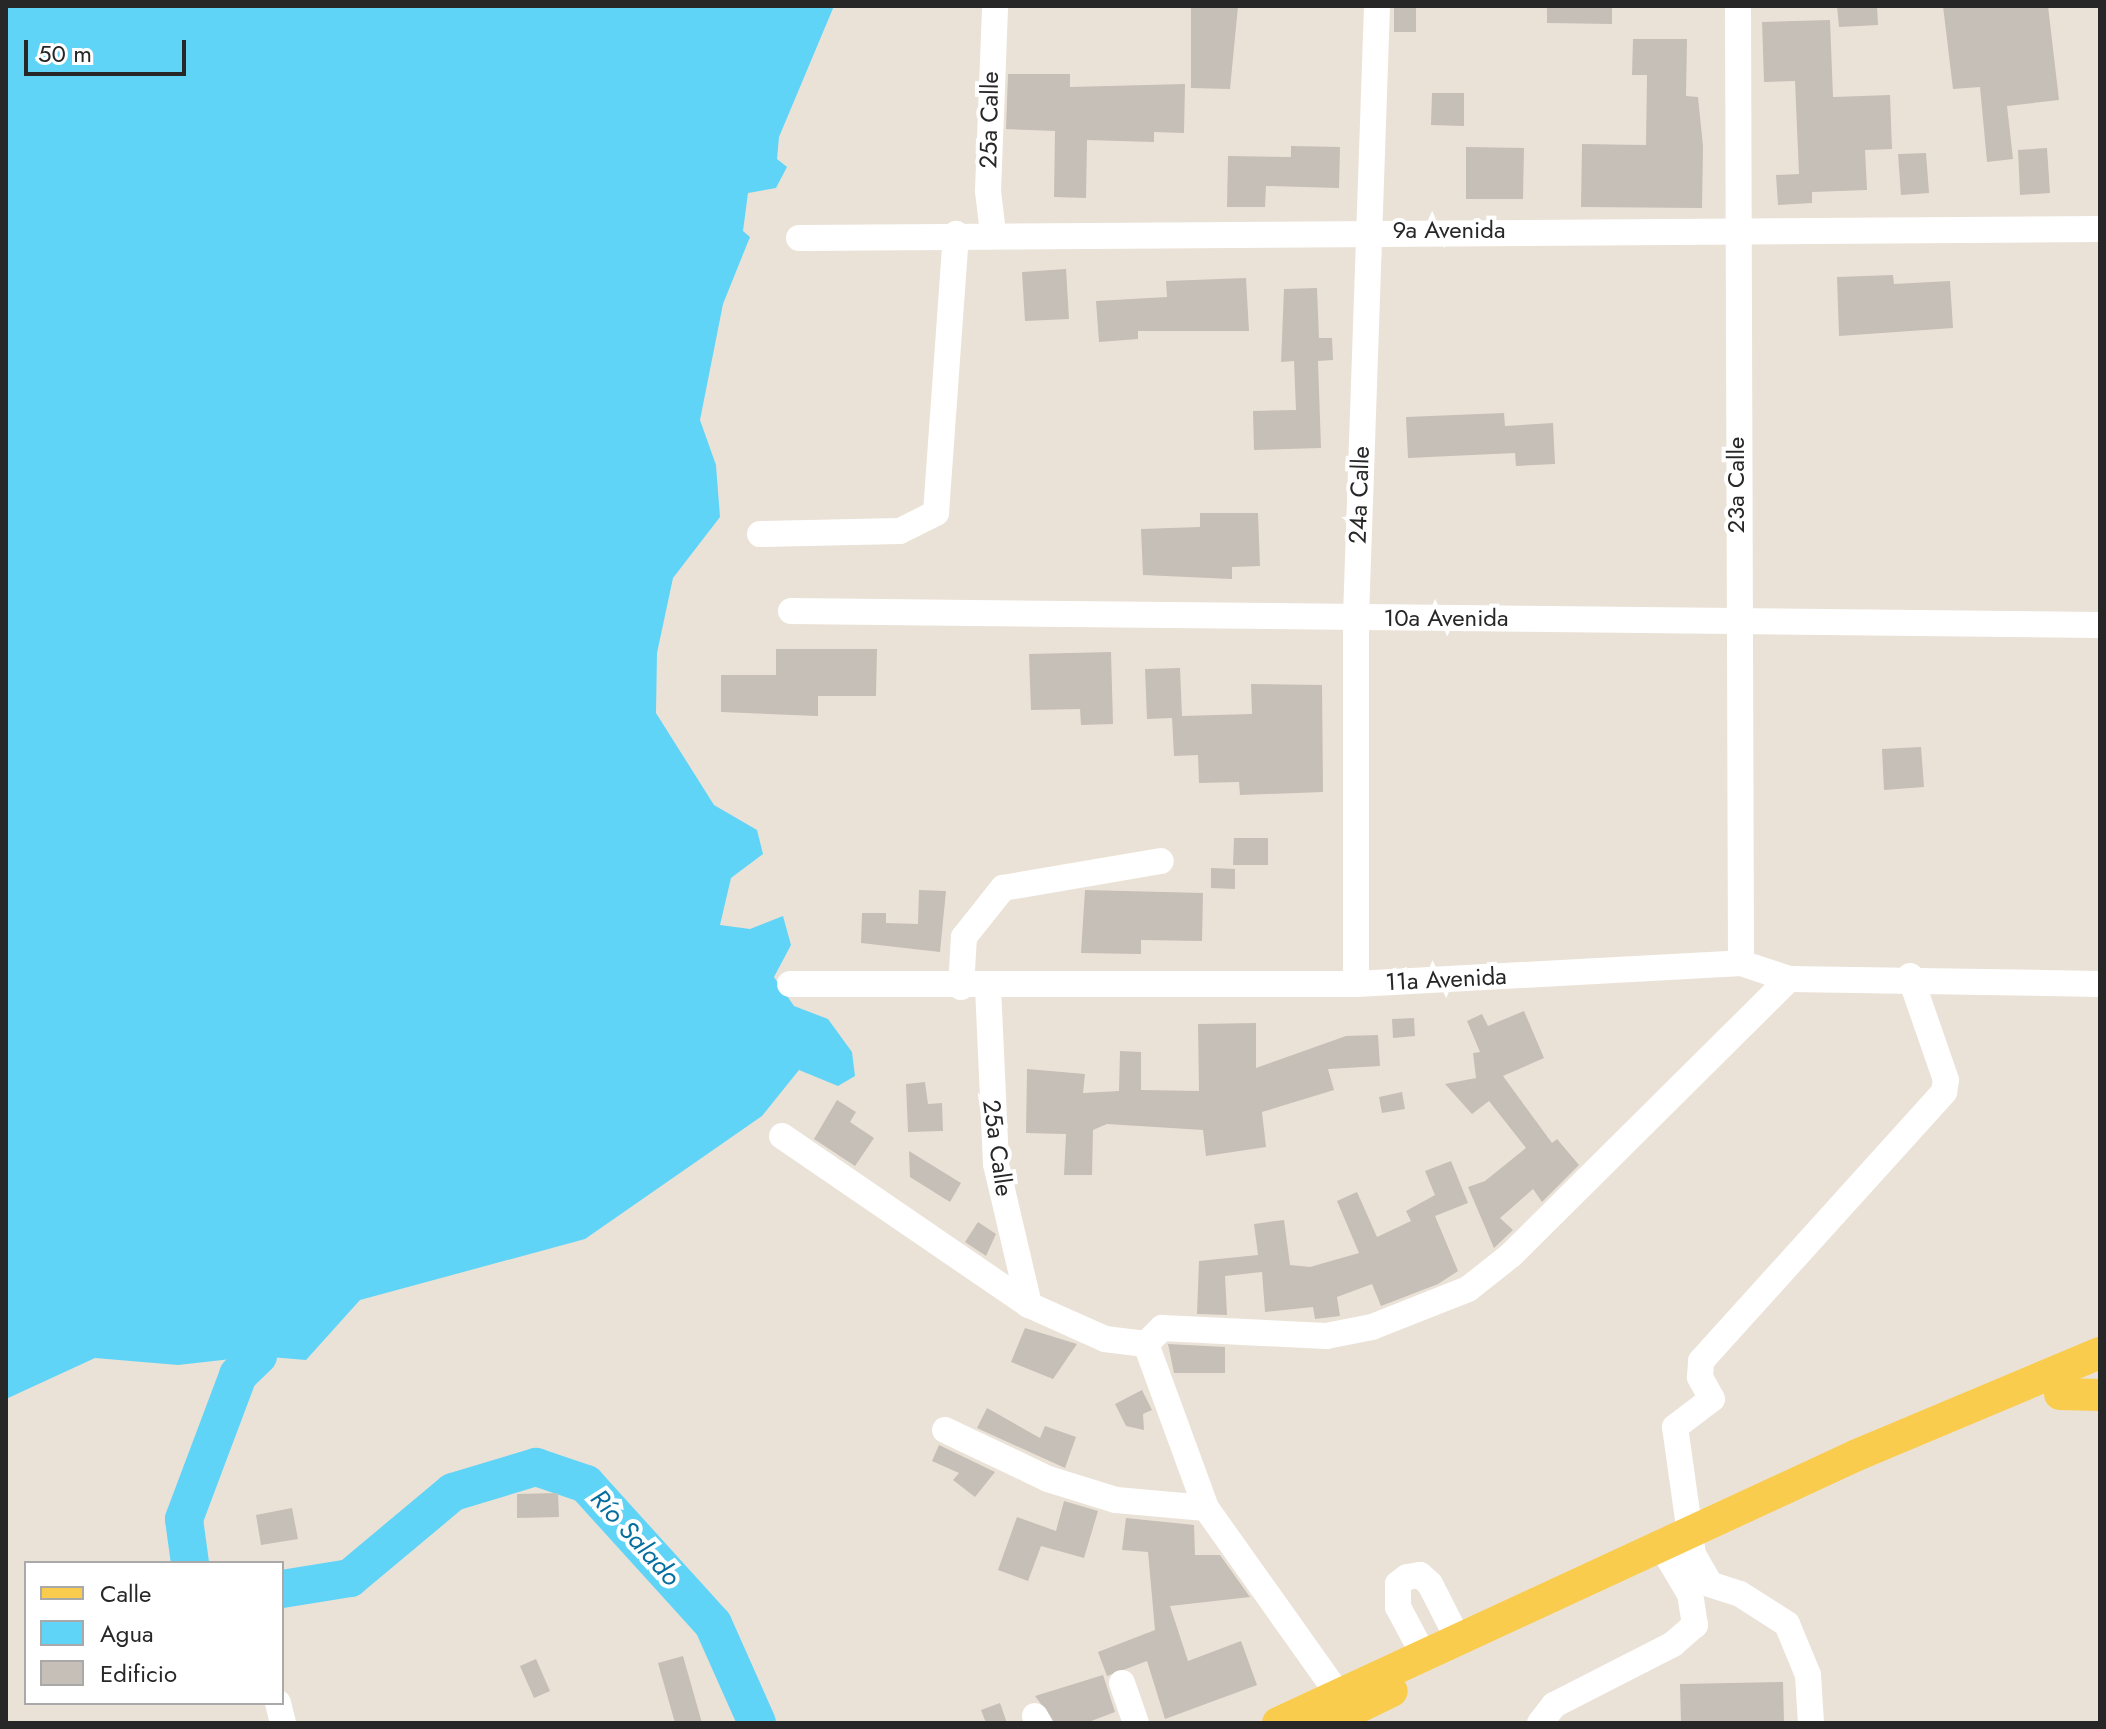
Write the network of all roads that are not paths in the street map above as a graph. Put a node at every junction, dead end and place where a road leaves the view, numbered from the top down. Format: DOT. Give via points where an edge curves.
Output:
graph roads {
  1 [pos="995,6"];
  2 [pos="1377,6"];
  3 [pos="1738,6"];
  4 [pos="1734,229"];
  5 [pos="2100,229"];
  6 [pos="1366,230"];
  7 [pos="993,233"];
  8 [pos="956,234"];
  9 [pos="799,238"];
  10 [pos="760,534"];
  11 [pos="791,611"];
  12 [pos="1356,617"];
  13 [pos="1737,619"];
  14 [pos="2100,625"];
  15 [pos="1161,861"];
  16 [pos="1741,963"];
  17 [pos="1910,976"];
  18 [pos="1789,979"];
  19 [pos="790,984"];
  20 [pos="1356,984"];
  21 [pos="2100,984"];
  22 [pos="961,987"];
  23 [pos="988,987"];
  24 [pos="782,1136"];
  25 [pos="1029,1305"];
  26 [pos="1146,1344"];
  27 [pos="2100,1353"];
  28 [pos="2100,1377"];
  29 [pos="2056,1384"];
  30 [pos="2100,1395"];
  31 [pos="945,1430"];
  32 [pos="1206,1508"];
  33 [pos="1678,1551"];
  34 [pos="1457,1637"];
  35 [pos="1423,1654"];
  36 [pos="1122,1683"];
  37 [pos="1337,1692"];
  38 [pos="1136,1723"];
  39 [pos="1278,1723"];
  40 [pos="1326,1723"];
  41 [pos="1540,1723"];
  42 [pos="1811,1723"];
  1 -- 7 [label="street, 25a Calle" via="988,191"];
  2 -- 6 [label="street, 24a Calle"];
  3 -- 4 [label="street, 23a Calle"];
  4 -- 5 [label="street, 9a Avenida"];
  4 -- 6 [label="street, 9a Avenida"];
  4 -- 13 [label="street, 23a Calle"];
  6 -- 7 [label="street, 9a Avenida"];
  6 -- 12 [label="street, 24a Calle"];
  7 -- 8 [label="street, 9a Avenida"];
  8 -- 9 [label="street, 9a Avenida"];
  8 -- 10 [label="street" via="936,513 900,531"];
  11 -- 12 [label="street, 10a Avenida"];
  12 -- 13 [label="street, 10a Avenida"];
  12 -- 20 [label="street, 24a Calle"];
  13 -- 14 [label="street, 10a Avenida"];
  13 -- 16 [label="street, 23a Calle"];
  15 -- 22 [label="street" via="1003,888 964,937"];
  16 -- 18 [label="street, 11a Avenida"];
  16 -- 20 [label="street, 11a Avenida"];
  17 -- 18 [label="street, 11a Avenida"];
  17 -- 21 [label="street, 11a Avenida"];
  17 -- 33 [label="street" via="1946,1087 1701,1361 1700,1377 1712,1399 1675,1427"];
  18 -- 26 [label="street" via="1511,1255 1468,1289 1372,1327 1326,1336 1162,1328"];
  19 -- 22 [label="street, 11a Avenida"];
  20 -- 23 [label="street, 11a Avenida"];
  22 -- 23 [label="street, 11a Avenida"];
  23 -- 25 [label="street, 25a Calle" via="996,1164"];
  24 -- 25 [label="street"];
  25 -- 26 [label="street" via="1105,1339"];
  26 -- 32 [label="street"];
  27 -- 29 [label="main road"];
  28 -- 29 [label="main road"];
  29 -- 30 [label="main road"];
  29 -- 33 [label="main road"];
  31 -- 32 [label="street" via="1048,1479 1116,1500"];
  32 -- 37 [label="street"];
  33 -- 34 [label="main road"];
  33 -- 40 [label="main road"];
  33 -- 41 [label="street" via="1695,1625 1673,1644 1554,1705"];
  33 -- 42 [label="street" via="1710,1584 1740,1594 1787,1624 1808,1675"];
  34 -- 35 [label="main road"];
  34 -- 35 [label="street" via="1430,1584 1420,1575 1407,1577 1398,1584 1398,1607"];
  35 -- 37 [label="main road"];
  36 -- 38 [label="street"];
  37 -- 39 [label="main road"];
}
